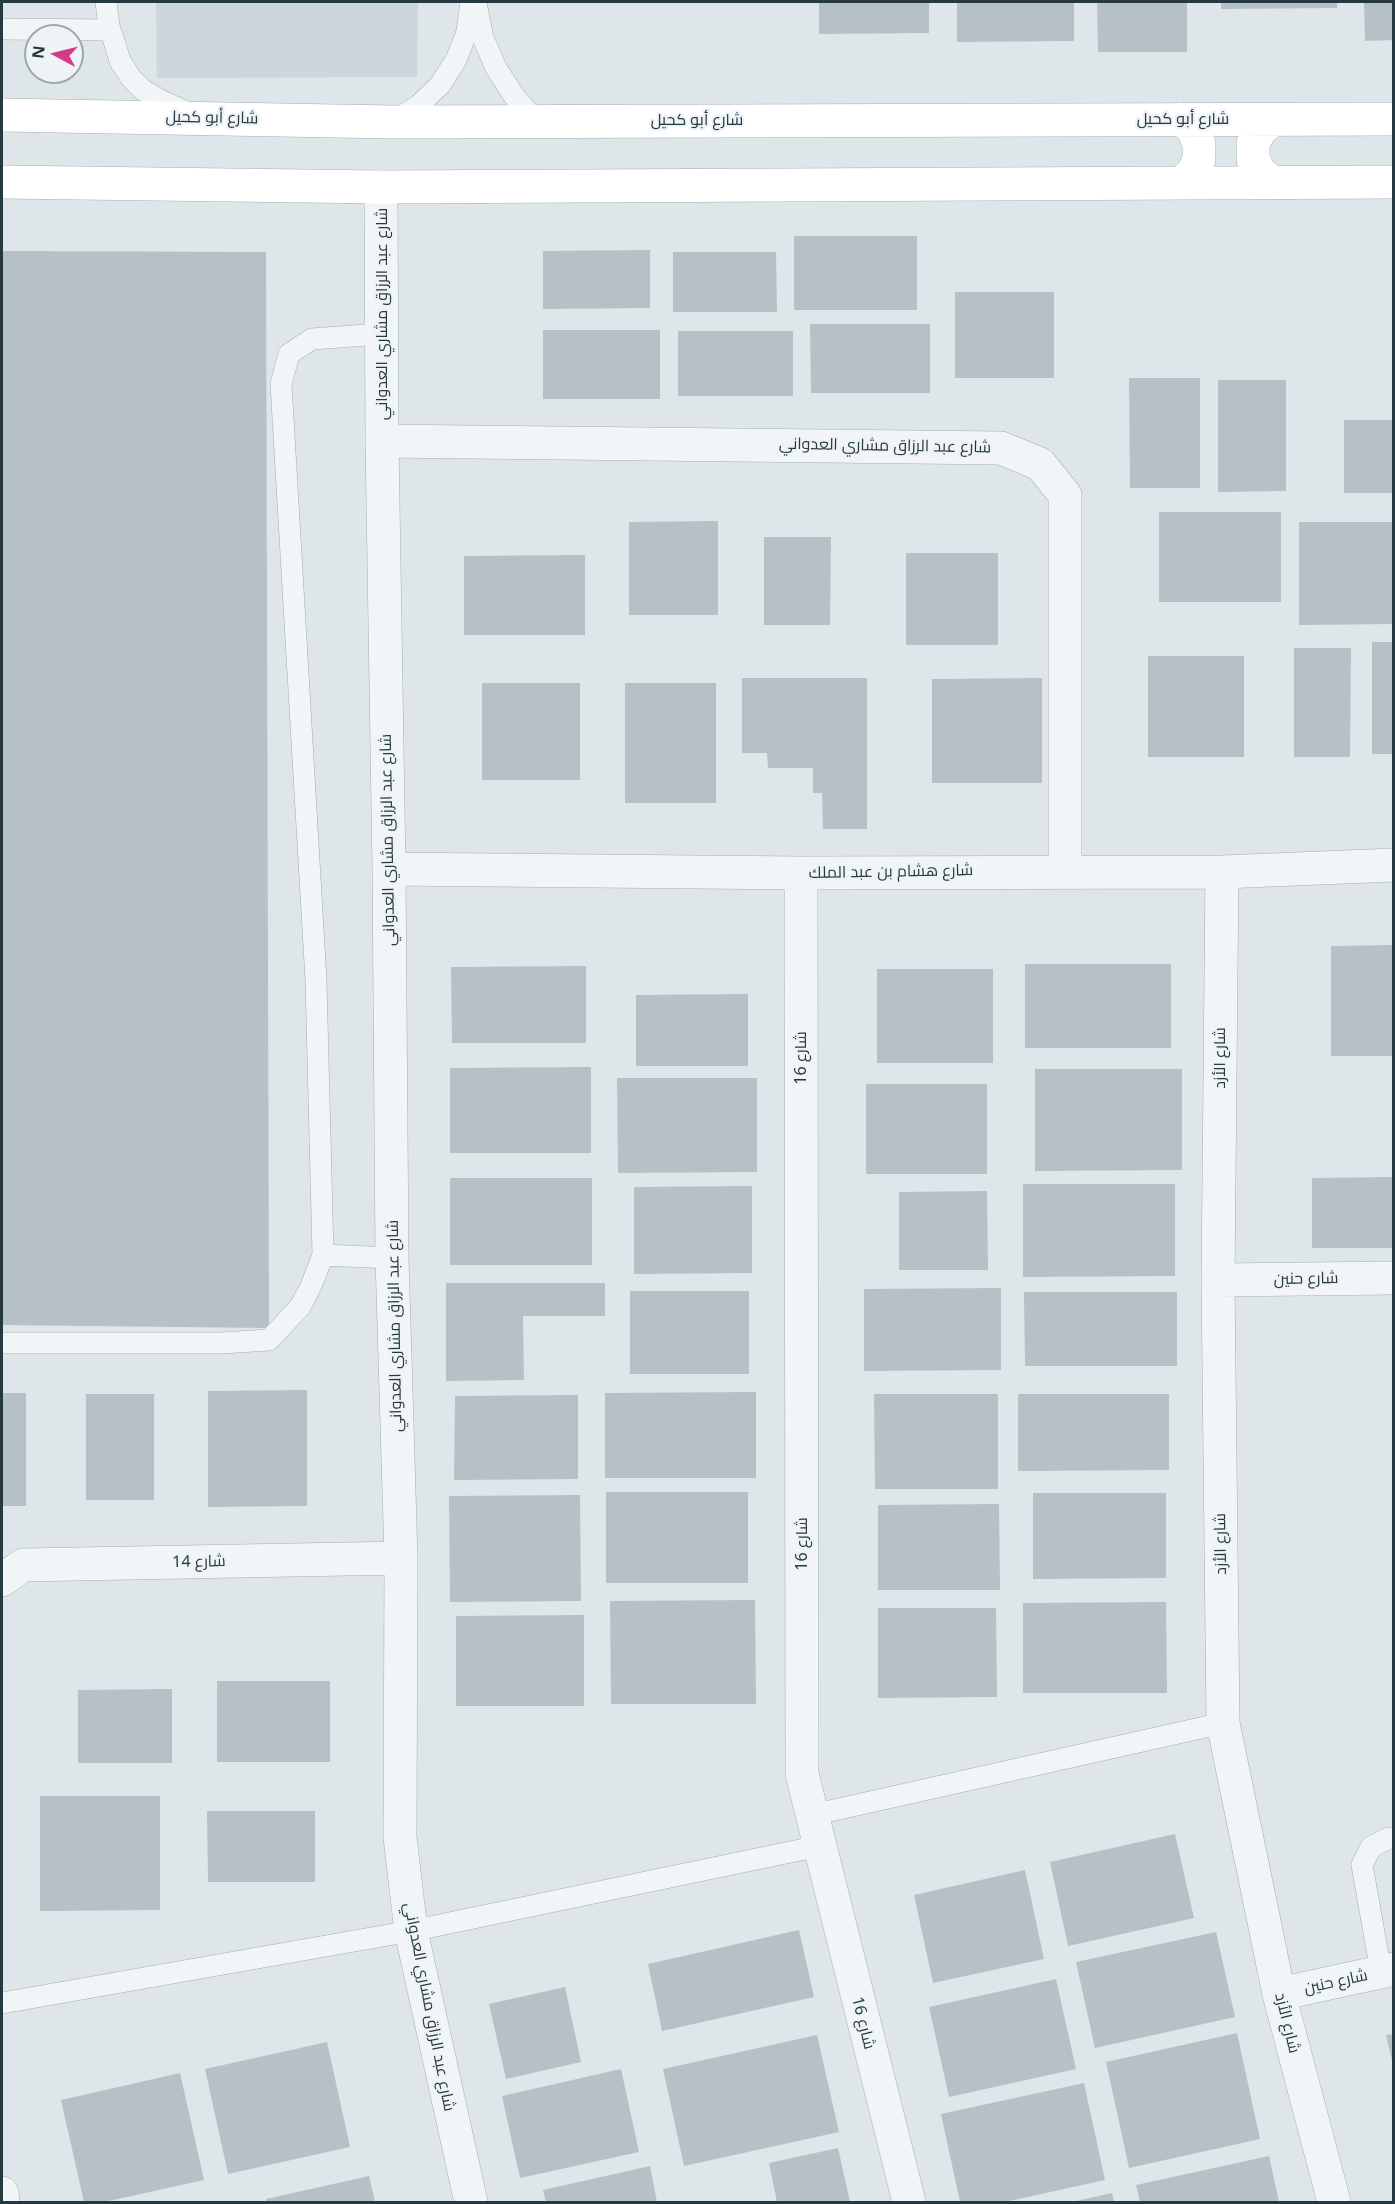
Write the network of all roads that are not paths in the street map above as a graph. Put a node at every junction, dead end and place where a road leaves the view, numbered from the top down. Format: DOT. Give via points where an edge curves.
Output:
graph roads {
  1 [pos="106,2"];
  2 [pos="471,2"];
  3 [pos="476,2"];
  4 [pos="2,29"];
  5 [pos="111,30"];
  6 [pos="2,115"];
  7 [pos="201,118"];
  8 [pos="1394,118"];
  9 [pos="1181,119"];
  10 [pos="1274,120"];
  11 [pos="536,121"];
  12 [pos="392,122"];
  13 [pos="2,182"];
  14 [pos="1272,182"];
  15 [pos="1394,182"];
  16 [pos="1181,183"];
  17 [pos="381,187"];
  18 [pos="381,334"];
  19 [pos="382,441"];
  20 [pos="1394,865"];
  21 [pos="389,869"];
  22 [pos="1065,871"];
  23 [pos="1222,872"];
  24 [pos="801,873"];
  25 [pos="323,1255"];
  26 [pos="392,1258"];
  27 [pos="1394,1278"];
  28 [pos="1218,1280"];
  29 [pos="2,1343"];
  30 [pos="401,1558"];
  31 [pos="2,1580"];
  32 [pos="1223,1724"];
  33 [pos="812,1815"];
  34 [pos="1394,1838"];
  35 [pos="819,1846"];
  36 [pos="411,1931"];
  37 [pos="1387,1970"];
  38 [pos="1279,1994"];
  39 [pos="2,2003"];
  40 [pos="2,2193"];
  41 [pos="3,2202"];
  42 [pos="471,2202"];
  43 [pos="909,2202"];
  44 [pos="1335,2202"];
  1 -- 5 [label="lane"];
  2 -- 12 [label="lane" via="467,32 451,69 418,106"];
  3 -- 11 [label="lane" via="483,38 496,68"];
  4 -- 5 [label="lane"];
  5 -- 7 [label="lane" via="120,61 143,90"];
  6 -- 7 [label="street, شارع أبو كحيل"];
  7 -- 12 [label="street, شارع أبو كحيل"];
  8 -- 10 [label="street, شارع أبو كحيل"];
  9 -- 10 [label="street, شارع أبو كحيل"];
  9 -- 11 [label="street, شارع أبو كحيل"];
  9 -- 16 [label="street" via="1193,129 1199,159 1193,173"];
  10 -- 14 [label="street" via="1260,129 1253,143 1253,159"];
  11 -- 12 [label="street, شارع أبو كحيل"];
  13 -- 17 [label="street"];
  14 -- 15 [label="street"];
  14 -- 16 [label="street"];
  16 -- 17 [label="street"];
  17 -- 18 [label="street, شارع عبد الرزاق مشاري العدواني"];
  18 -- 19 [label="street, شارع عبد الرزاق مشاري العدواني"];
  18 -- 25 [label="lane" via="312,339 289,354 281,384 316,980"];
  19 -- 21 [label="street, شارع عبد الرزاق مشاري العدواني"];
  19 -- 22 [label="street, شارع عبد الرزاق مشاري العدواني" via="1001,448 1040,464 1065,495"];
  20 -- 23 [label="street, شارع هشام بن عبد الملك"];
  21 -- 24 [label="street, شارع هشام بن عبد الملك"];
  21 -- 26 [label="street, شارع عبد الرزاق مشاري العدواني"];
  22 -- 23 [label="street, شارع هشام بن عبد الملك"];
  22 -- 24 [label="street, شارع هشام بن عبد الملك"];
  23 -- 28 [label="street, شارع الأزد"];
  24 -- 33 [label="street, شارع 16" via="802,1774"];
  25 -- 26 [label="lane"];
  25 -- 29 [label="lane" via="300,1307 269,1340"];
  26 -- 30 [label="street, شارع عبد الرزاق مشاري العدواني"];
  27 -- 28 [label="street, شارع حنين"];
  28 -- 32 [label="street, شارع الأزد"];
  30 -- 31 [label="street, شارع 14" via="22,1565"];
  30 -- 36 [label="street, شارع عبد الرزاق مشاري العدواني" via="400,1837"];
  32 -- 33 [label="lane"];
  32 -- 38 [label="street, شارع الأزد"];
  33 -- 35 [label="street, شارع 16"];
  34 -- 37 [label="lane" via="1371,1847 1362,1865"];
  35 -- 36 [label="lane"];
  35 -- 43 [label="street, شارع 16"];
  36 -- 39 [label="lane"];
  36 -- 42 [label="street, شارع عبد الرزاق مشاري العدواني"];
  37 -- 38 [label="street, شارع حنين"];
  38 -- 44 [label="street, شارع الأزد"];
  40 -- 41 [label="street"];
}
